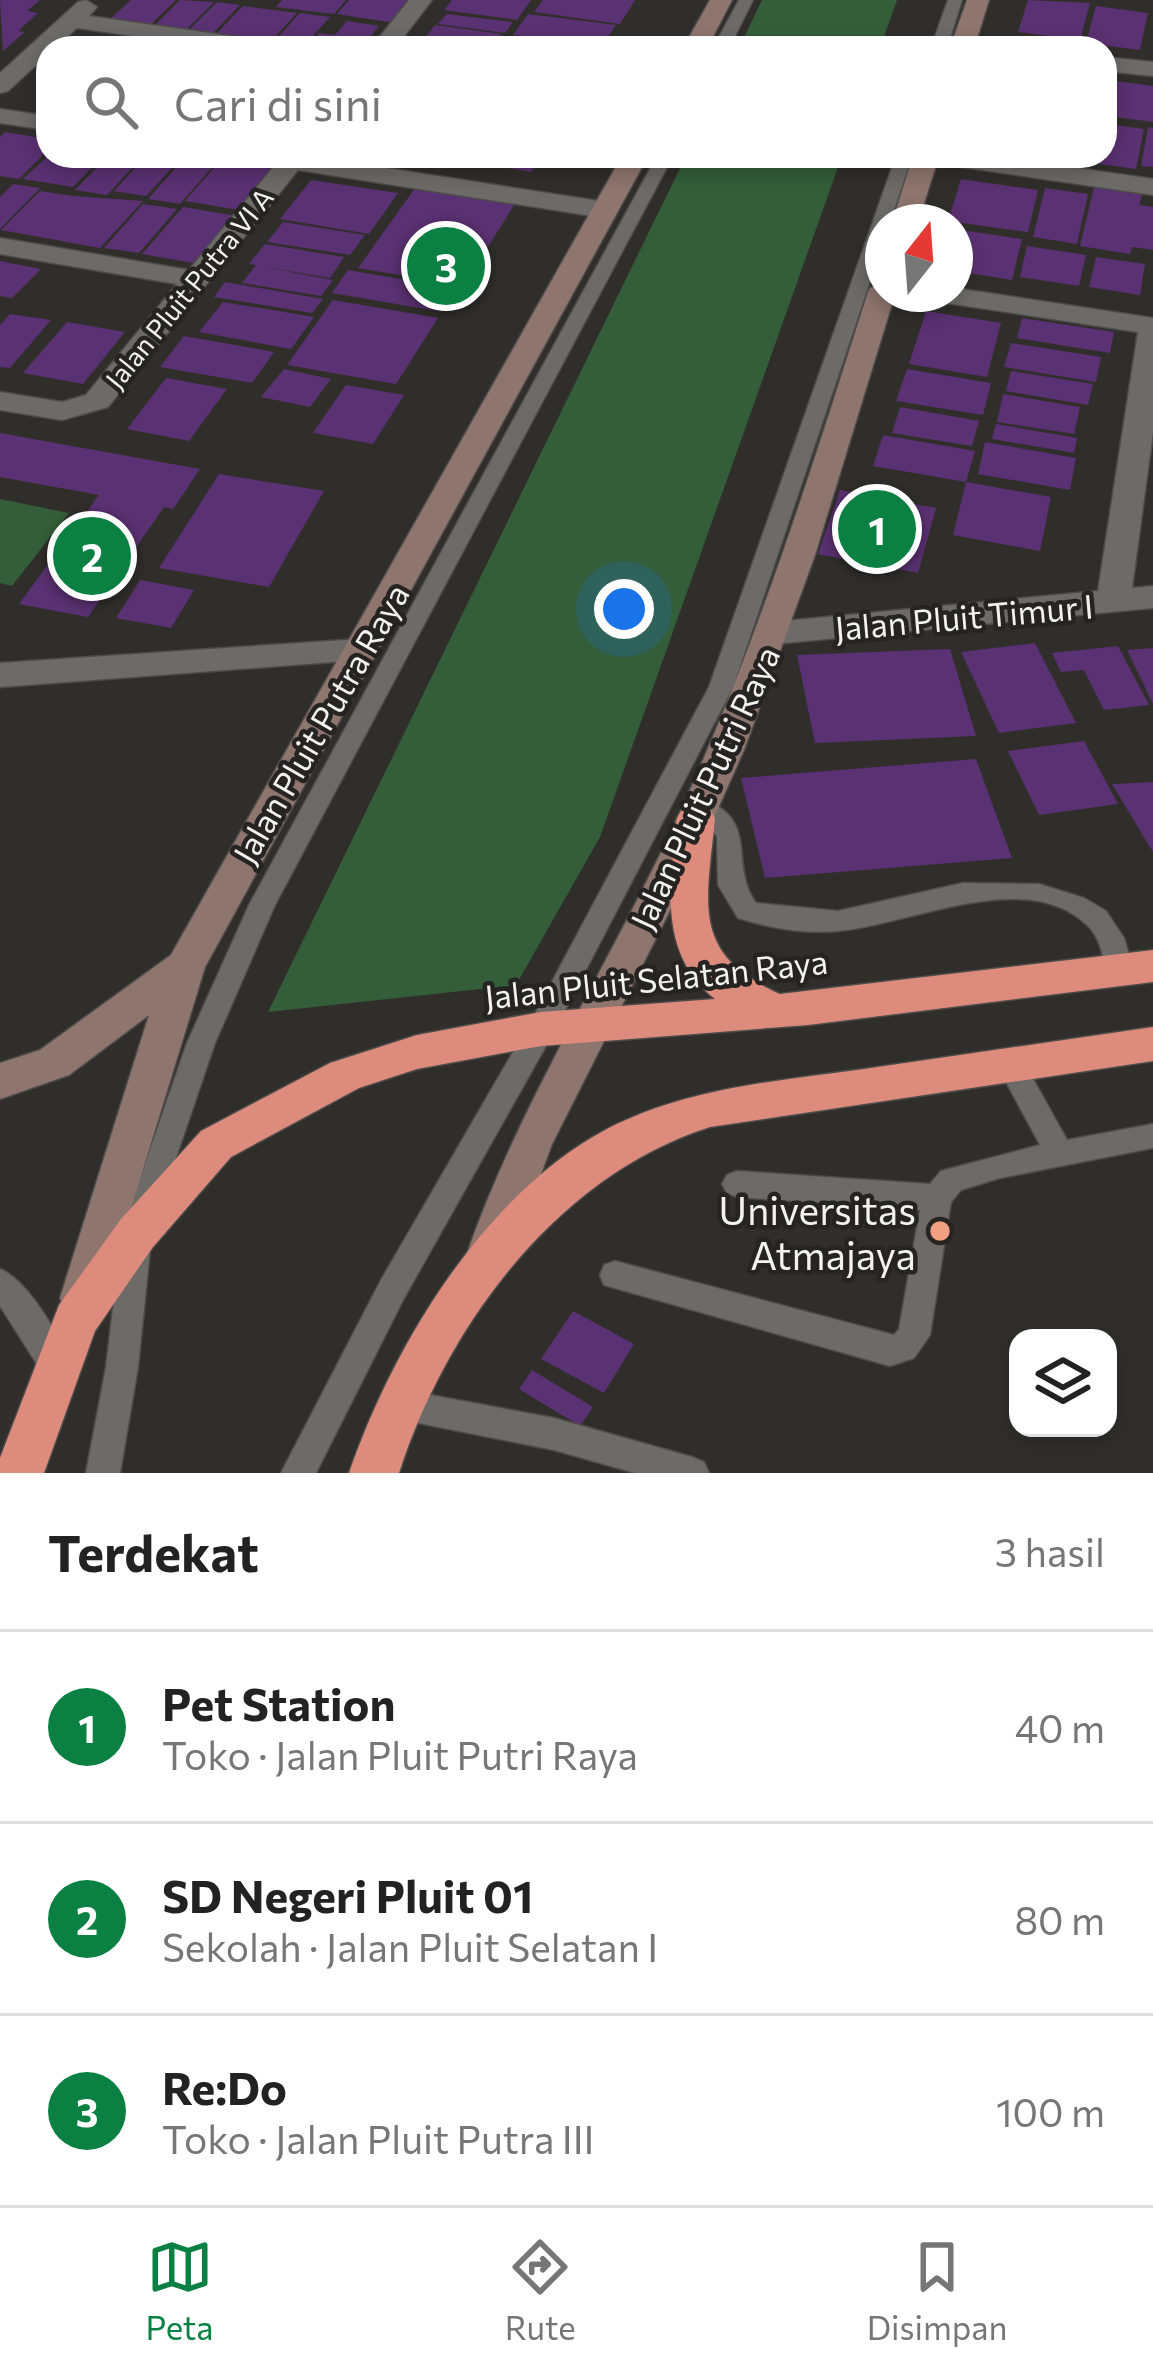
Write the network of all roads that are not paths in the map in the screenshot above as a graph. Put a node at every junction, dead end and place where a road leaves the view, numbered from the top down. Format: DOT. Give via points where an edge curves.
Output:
graph roads {
  1 [pos="93,0"];
  2 [pos="421,0"];
  3 [pos="721,0"];
  4 [pos="746,0"];
  5 [pos="955,0"];
  6 [pos="978,0"];
  7 [pos="71,20"];
  8 [pos="54,36"];
  9 [pos="183,36"];
  10 [pos="392,36"];
  11 [pos="702,36"];
  12 [pos="727,36"];
  13 [pos="959,36"];
  14 [pos="964,36"];
  15 [pos="36,53"];
  16 [pos="1117,65"];
  17 [pos="1153,69"];
  18 [pos="0,86"];
  19 [pos="0,116"];
  20 [pos="36,122"];
  21 [pos="287,168"];
  22 [pos="349,168"];
  23 [pos="628,168"];
  24 [pos="659,168"];
  25 [pos="900,168"];
  26 [pos="922,168"];
  27 [pos="1023,168"];
  28 [pos="1153,187"];
  29 [pos="911,204"];
  30 [pos="605,210"];
  31 [pos="0,246"];
  32 [pos="195,279"];
  33 [pos="973,299"];
  34 [pos="876,312"];
  35 [pos="1153,328"];
  36 [pos="0,401"];
  37 [pos="1153,597"];
  38 [pos="1113,602"];
  39 [pos="774,633"];
  40 [pos="361,651"];
  41 [pos="0,675"];
  42 [pos="698,813"];
  43 [pos="185,966"];
  44 [pos="1136,967"];
  45 [pos="780,1011"];
  46 [pos="591,1026"];
  47 [pos="541,1029"];
  48 [pos="1153,1045"];
  49 [pos="1012,1067"];
  50 [pos="0,1081"];
  51 [pos="1153,1136"];
  52 [pos="1061,1156"];
  53 [pos="736,1184"];
  54 [pos="937,1198"];
  55 [pos="137,1233"];
  56 [pos="485,1269"];
  57 [pos="615,1275"];
  58 [pos="0,1283"];
  59 [pos="76,1320"];
  60 [pos="58,1369"];
  61 [pos="398,1404"];
  62 [pos="19,1473"];
  63 [pos="103,1473"];
  64 [pos="298,1473"];
  65 [pos="374,1473"];
  66 [pos="692,1473"];
  1 -- 7 [label="street"];
  2 -- 10 [label="street"];
  3 -- 11 [label="street"];
  4 -- 12 [label="lane"];
  5 -- 13 [label="lane"];
  6 -- 14 [label="street"];
  7 -- 8 [label="street"];
  7 -- 9 [label="street"];
  15 -- 18 [label="street"];
  16 -- 17 [label="street"];
  19 -- 20 [label="street"];
  21 -- 32 [label="street, Jalan Pluit Putra VI A"];
  22 -- 30 [label="street"];
  23 -- 30 [label="street, Jalan Pluit Putra Raya"];
  24 -- 55 [label="lane" via="262,905 201,1042"];
  25 -- 47 [label="lane" via="721,687"];
  26 -- 29 [label="street"];
  27 -- 28 [label="street"];
  30 -- 40 [label="street, Jalan Pluit Putra Raya"];
  31 -- 32 [label="street"];
  32 -- 36 [label="street, Jalan Pluit Putra VI A" via="98,401 76,412"];
  33 -- 35 [label="street"];
  34 -- 39 [label="street, Jalan Pluit Putri Raya"];
  35 -- 38 [label="street"];
  37 -- 38 [label="street, Jalan Pluit Timur I"];
  38 -- 39 [label="street, Jalan Pluit Timur I"];
  39 -- 42 [label="street, Jalan Pluit Putri Raya"];
  40 -- 41 [label="street"];
  40 -- 43 [label="street, Jalan Pluit Putra Raya"];
  42 -- 44 [label="lane" via="726,825 731,887 747,911 838,921 949,895 1012,890 1092,914"];
  42 -- 45 [label="highway" via="688,906 706,973 735,995"];
  42 -- 46 [label="street, Jalan Pluit Putri Raya"];
  43 -- 50 [label="street" via="54,1063"];
  43 -- 59 [label="street, Jalan Pluit Putra Raya"];
  44 -- 45 [label="highway, Jalan Pluit Selatan Raya"];
  45 -- 46 [label="highway, Jalan Pluit Selatan Raya"];
  46 -- 47 [label="highway, Jalan Pluit Selatan Raya"];
  46 -- 56 [label="street, Jalan Pluit Putri Raya" via="508,1190"];
  47 -- 55 [label="highway, Jalan Pluit Selatan Raya" via="417,1052 280,1106 216,1144"];
  47 -- 64 [label="lane"];
  48 -- 49 [label="highway"];
  49 -- 52 [label="lane"];
  49 -- 56 [label="highway" via="710,1109 656,1125 563,1186"];
  51 -- 52 [label="lane"];
  52 -- 54 [label="lane" via="951,1180"];
  53 -- 54 [label="lane"];
  54 -- 57 [label="lane" via="914,1335 903,1348 890,1351"];
  55 -- 59 [label="highway, Jalan Pluit Selatan Raya"];
  55 -- 63 [label="lane"];
  56 -- 61 [label="highway"];
  58 -- 60 [label="lane"];
  59 -- 60 [label="highway, Jalan Pluit Selatan Raya"];
  60 -- 62 [label="highway, Jalan Pluit Selatan Raya"];
  61 -- 65 [label="highway"];
  61 -- 66 [label="lane" via="554,1434"];
}
